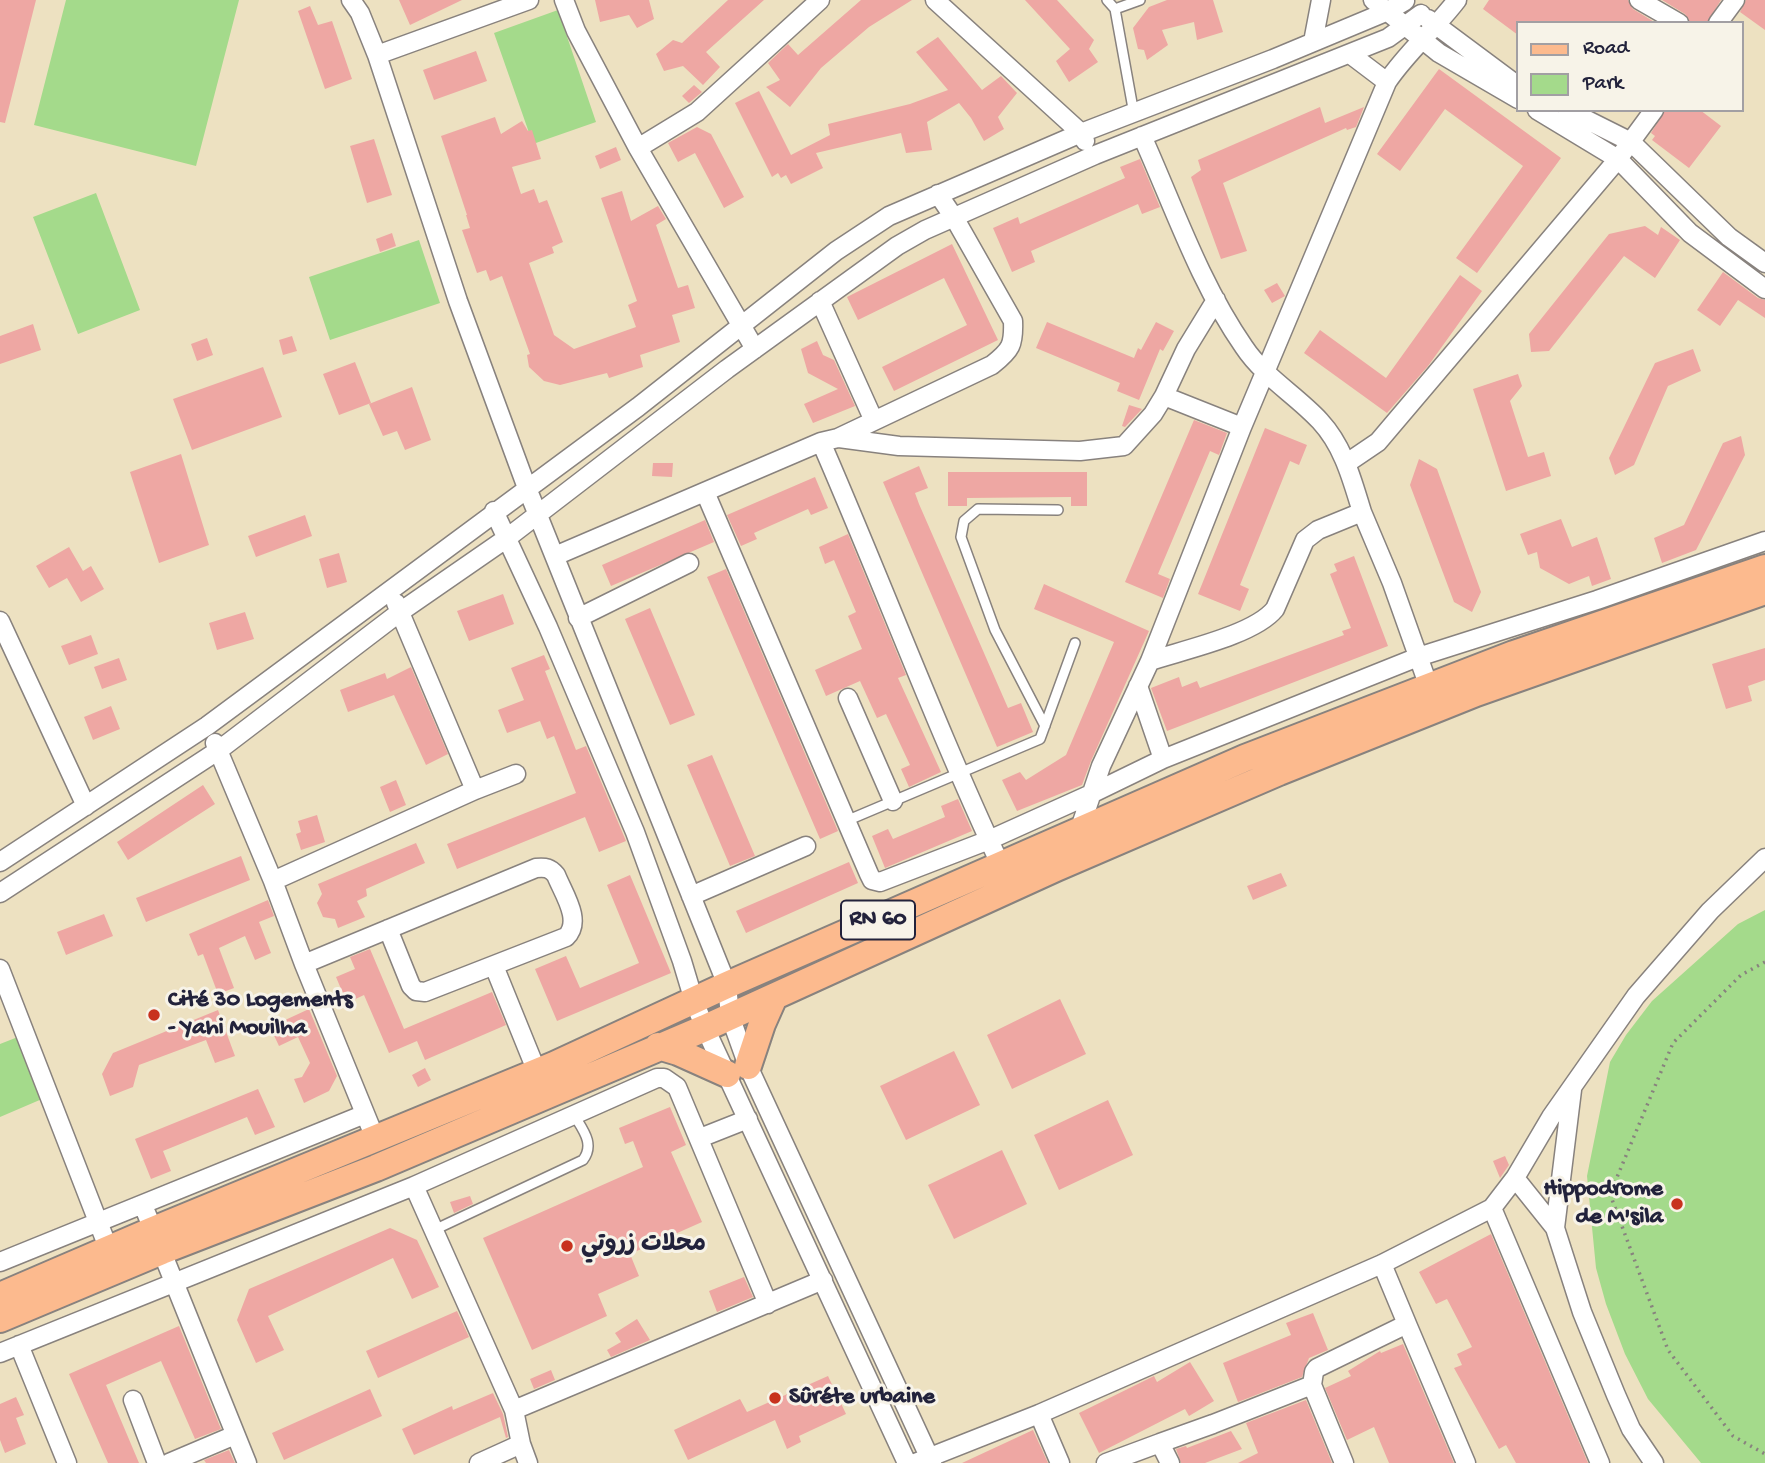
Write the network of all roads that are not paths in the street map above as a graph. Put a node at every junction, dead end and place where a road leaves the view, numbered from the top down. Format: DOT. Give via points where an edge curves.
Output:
graph roads {
  1 [pos="351,0"];
  2 [pos="529,0"];
  3 [pos="564,0"];
  4 [pos="820,0"];
  5 [pos="935,0"];
  6 [pos="1107,0"];
  7 [pos="1140,0"];
  8 [pos="1321,0"];
  9 [pos="1373,0"];
  10 [pos="1405,0"];
  11 [pos="1457,0"];
  12 [pos="1639,0"];
  13 [pos="1735,0"];
  14 [pos="1115,9"];
  15 [pos="1388,11"];
  16 [pos="1422,14"];
  17 [pos="1676,21"];
  18 [pos="1719,21"];
  19 [pos="1407,25"];
  20 [pos="1438,26"];
  21 [pos="1423,39"];
  22 [pos="1313,42"];
  23 [pos="1350,54"];
  24 [pos="377,55"];
  25 [pos="1387,82"];
  26 [pos="1516,84"];
  27 [pos="1516,98"];
  28 [pos="1540,112"];
  29 [pos="1571,112"];
  30 [pos="1653,112"];
  31 [pos="1134,114"];
  32 [pos="1080,133"];
  33 [pos="1142,136"];
  34 [pos="1631,142"];
  35 [pos="638,148"];
  36 [pos="1095,155"];
  37 [pos="1618,159"];
  38 [pos="938,194"];
  39 [pos="955,219"];
  40 [pos="1765,263"];
  41 [pos="1765,289"];
  42 [pos="1216,300"];
  43 [pos="820,301"];
  44 [pos="742,325"];
  45 [pos="755,349"];
  46 [pos="1265,372"];
  47 [pos="1164,396"];
  48 [pos="874,421"];
  49 [pos="1242,427"];
  50 [pos="830,440"];
  51 [pos="1348,463"];
  52 [pos="527,488"];
  53 [pos="705,492"];
  54 [pos="1058,510"];
  55 [pos="494,511"];
  56 [pos="1362,512"];
  57 [pos="538,513"];
  58 [pos="507,538"];
  59 [pos="1765,541"];
  60 [pos="555,556"];
  61 [pos="689,563"];
  62 [pos="1765,568"];
  63 [pos="389,590"];
  64 [pos="1765,591"];
  65 [pos="400,612"];
  66 [pos="578,618"];
  67 [pos="0,621"];
  68 [pos="1075,643"];
  69 [pos="1418,657"];
  70 [pos="1150,661"];
  71 [pos="1138,686"];
  72 [pos="1429,687"];
  73 [pos="848,698"];
  74 [pos="207,726"];
  75 [pos="1045,726"];
  76 [pos="219,750"];
  77 [pos="1163,759"];
  78 [pos="516,774"];
  79 [pos="958,774"];
  80 [pos="475,790"];
  81 [pos="1091,794"];
  82 [pos="893,801"];
  83 [pos="86,806"];
  84 [pos="846,821"];
  85 [pos="1079,831"];
  86 [pos="989,840"];
  87 [pos="806,846"];
  88 [pos="1765,858"];
  89 [pos="0,862"];
  90 [pos="1001,866"];
  91 [pos="273,881"];
  92 [pos="0,893"];
  93 [pos="691,896"];
  94 [pos="388,929"];
  95 [pos="304,964"];
  96 [pos="494,966"];
  97 [pos="0,969"];
  98 [pos="727,985"];
  99 [pos="774,997"];
  100 [pos="694,1001"];
  101 [pos="730,1016"];
  102 [pos="705,1028"];
  103 [pos="658,1046"];
  104 [pos="738,1070"];
  105 [pos="551,1075"];
  106 [pos="1572,1090"];
  107 [pos="574,1114"];
  108 [pos="748,1119"];
  109 [pos="370,1126"];
  110 [pos="700,1139"];
  111 [pos="1515,1178"];
  112 [pos="414,1186"];
  113 [pos="143,1205"];
  114 [pos="1492,1208"];
  115 [pos="98,1223"];
  116 [pos="1555,1228"];
  117 [pos="434,1230"];
  118 [pos="156,1241"];
  119 [pos="109,1250"];
  120 [pos="0,1262"];
  121 [pos="1382,1264"];
  122 [pos="823,1280"];
  123 [pos="174,1283"];
  124 [pos="0,1296"];
  125 [pos="768,1304"];
  126 [pos="0,1319"];
  127 [pos="1408,1324"];
  128 [pos="19,1345"];
  129 [pos="0,1353"];
  130 [pos="1312,1385"];
  131 [pos="133,1400"];
  132 [pos="514,1410"];
  133 [pos="1039,1414"];
  134 [pos="235,1435"];
  135 [pos="1160,1443"];
  136 [pos="521,1444"];
  137 [pos="926,1461"];
  138 [pos="67,1463"];
  139 [pos="158,1463"];
  140 [pos="169,1463"];
  141 [pos="247,1463"];
  142 [pos="479,1463"];
  143 [pos="528,1463"];
  144 [pos="907,1463"];
  145 [pos="1060,1463"];
  146 [pos="1106,1463"];
  147 [pos="1170,1463"];
  148 [pos="1344,1463"];
  149 [pos="1466,1463"];
  150 [pos="1600,1463"];
  151 [pos="1654,1463"];
  1 -- 24 [label="street"];
  2 -- 24 [label="street"];
  3 -- 35 [label="street"];
  4 -- 35 [label="street" via="697,111"];
  5 -- 32 [label="street"];
  6 -- 14 [label="lane"];
  7 -- 14 [label="lane"];
  8 -- 22 [label="street"];
  9 -- 15 [label="street"];
  10 -- 15 [label="street"];
  10 -- 16 [label="street"];
  11 -- 20 [label="street"];
  12 -- 17 [label="street"];
  13 -- 18 [label="street"];
  14 -- 31 [label="lane"];
  15 -- 19 [label="street"];
  15 -- 22 [label="street"];
  16 -- 19 [label="street"];
  16 -- 20 [label="street"];
  19 -- 21 [label="street"];
  19 -- 23 [label="street"];
  20 -- 21 [label="street"];
  20 -- 26 [label="street"];
  21 -- 25 [label="street"];
  21 -- 27 [label="street"];
  22 -- 31 [label="street"];
  23 -- 25 [label="street"];
  23 -- 33 [label="street"];
  24 -- 52 [label="street" via="458,301"];
  25 -- 46 [label="street"];
  28 -- 37 [label="street"];
  29 -- 34 [label="street"];
  30 -- 34 [label="street"];
  31 -- 32 [label="street"];
  32 -- 36 [label="street"];
  32 -- 38 [label="street"];
  33 -- 36 [label="street"];
  33 -- 42 [label="street"];
  34 -- 37 [label="street"];
  34 -- 40 [label="street" via="1729,237"];
  35 -- 44 [label="street"];
  36 -- 39 [label="street"];
  37 -- 41 [label="street" via="1690,233"];
  37 -- 51 [label="street" via="1378,442"];
  38 -- 39 [label="street"];
  38 -- 44 [label="street" via="890,216 836,251"];
  39 -- 43 [label="street" via="897,246"];
  39 -- 48 [label="street" via="1013,321 1014,338 1007,353 992,365"];
  42 -- 46 [label="street" via="1244,348"];
  42 -- 47 [label="street"];
  43 -- 45 [label="street"];
  43 -- 48 [label="street"];
  44 -- 45 [label="street"];
  44 -- 52 [label="street"];
  45 -- 57 [label="street"];
  46 -- 49 [label="street"];
  46 -- 51 [label="street" via="1322,423"];
  47 -- 49 [label="street"];
  47 -- 50 [label="street" via="1124,446 1108,449 899,446"];
  48 -- 50 [label="street"];
  49 -- 70 [label="street"];
  50 -- 53 [label="street"];
  50 -- 79 [label="street"];
  51 -- 56 [label="street"];
  52 -- 55 [label="street"];
  52 -- 57 [label="street"];
  53 -- 60 [label="street"];
  53 -- 84 [label="street"];
  54 -- 75 [label="lane" via="978,509 964,521 961,537 995,630"];
  55 -- 58 [label="street"];
  55 -- 63 [label="street"];
  56 -- 69 [label="street"];
  56 -- 70 [label="street" via="1304,540 1268,618"];
  57 -- 58 [label="street"];
  57 -- 60 [label="street"];
  58 -- 65 [label="street"];
  58 -- 100 [label="street" via="635,832"];
  59 -- 69 [label="street"];
  60 -- 66 [label="street"];
  61 -- 66 [label="street"];
  62 -- 72 [label="main road, RN 60"];
  63 -- 65 [label="street"];
  63 -- 74 [label="street"];
  64 -- 99 [label="main road, RN 60" via="1476,693 1279,772"];
  65 -- 76 [label="street"];
  65 -- 80 [label="street"];
  66 -- 93 [label="street"];
  67 -- 83 [label="street"];
  68 -- 75 [label="lane"];
  69 -- 72 [label="street"];
  69 -- 77 [label="street"];
  70 -- 71 [label="street"];
  71 -- 77 [label="street"];
  71 -- 81 [label="street"];
  72 -- 85 [label="main road, RN 60" via="1245,758"];
  73 -- 82 [label="street"];
  74 -- 76 [label="street"];
  74 -- 83 [label="street"];
  75 -- 79 [label="lane" via="1040,739"];
  76 -- 91 [label="street"];
  76 -- 92 [label="street"];
  77 -- 81 [label="street"];
  78 -- 80 [label="street"];
  79 -- 82 [label="lane"];
  79 -- 86 [label="street"];
  80 -- 91 [label="street"];
  81 -- 85 [label="street"];
  81 -- 86 [label="street"];
  82 -- 84 [label="lane"];
  83 -- 89 [label="street"];
  84 -- 86 [label="street" via="876,882"];
  85 -- 90 [label="main road, RN 60"];
  86 -- 90 [label="street"];
  87 -- 93 [label="street"];
  88 -- 106 [label="street" via="1710,911 1636,996"];
  90 -- 98 [label="main road, RN 60"];
  91 -- 95 [label="street"];
  93 -- 98 [label="street"];
  94 -- 95 [label="street"];
  94 -- 96 [label="street" via="416,991 425,992"];
  94 -- 96 [label="street" via="536,868 551,870 574,918 570,933"];
  95 -- 109 [label="street"];
  96 -- 105 [label="street"];
  97 -- 115 [label="street"];
  98 -- 100 [label="main road, RN 60"];
  98 -- 101 [label="street"];
  99 -- 101 [label="main road, RN 60"];
  99 -- 104 [label="main road"];
  100 -- 102 [label="street"];
  100 -- 105 [label="main road, RN 60"];
  101 -- 102 [label="main road, RN 60"];
  101 -- 104 [label="street"];
  102 -- 103 [label="main road, RN 60"];
  102 -- 104 [label="street"];
  103 -- 104 [label="main road"];
  103 -- 105 [label="main road, RN 60"];
  104 -- 108 [label="street"];
  104 -- 137 [label="street"];
  105 -- 107 [label="street"];
  105 -- 109 [label="main road, RN 60"];
  105 -- 118 [label="main road, RN 60" via="376,1168"];
  106 -- 111 [label="street"];
  106 -- 116 [label="street"];
  107 -- 110 [label="street" via="664,1078 677,1087"];
  107 -- 112 [label="street"];
  107 -- 117 [label="lane" via="588,1138 583,1160"];
  108 -- 110 [label="street"];
  108 -- 122 [label="street"];
  109 -- 113 [label="street"];
  109 -- 118 [label="main road, RN 60"];
  110 -- 125 [label="street"];
  111 -- 114 [label="street"];
  111 -- 116 [label="street"];
  112 -- 117 [label="street"];
  112 -- 123 [label="street"];
  113 -- 115 [label="street"];
  113 -- 118 [label="street"];
  114 -- 121 [label="street"];
  114 -- 150 [label="street"];
  115 -- 119 [label="street"];
  115 -- 120 [label="street"];
  116 -- 151 [label="street" via="1616,1395"];
  117 -- 132 [label="street"];
  118 -- 119 [label="main road, RN 60"];
  118 -- 123 [label="street"];
  118 -- 126 [label="main road, RN 60"];
  119 -- 124 [label="main road, RN 60"];
  121 -- 127 [label="street"];
  121 -- 133 [label="street"];
  122 -- 125 [label="street"];
  122 -- 144 [label="street"];
  123 -- 128 [label="street"];
  123 -- 134 [label="street"];
  125 -- 132 [label="street"];
  127 -- 130 [label="street" via="1317,1368"];
  127 -- 149 [label="street"];
  128 -- 129 [label="street"];
  128 -- 138 [label="street"];
  130 -- 135 [label="street"];
  130 -- 148 [label="street"];
  131 -- 139 [label="street"];
  132 -- 136 [label="street"];
  133 -- 137 [label="street"];
  133 -- 145 [label="street"];
  134 -- 140 [label="street"];
  134 -- 141 [label="street"];
  135 -- 146 [label="street"];
  135 -- 147 [label="street"];
  136 -- 142 [label="street"];
  136 -- 143 [label="street"];
}
